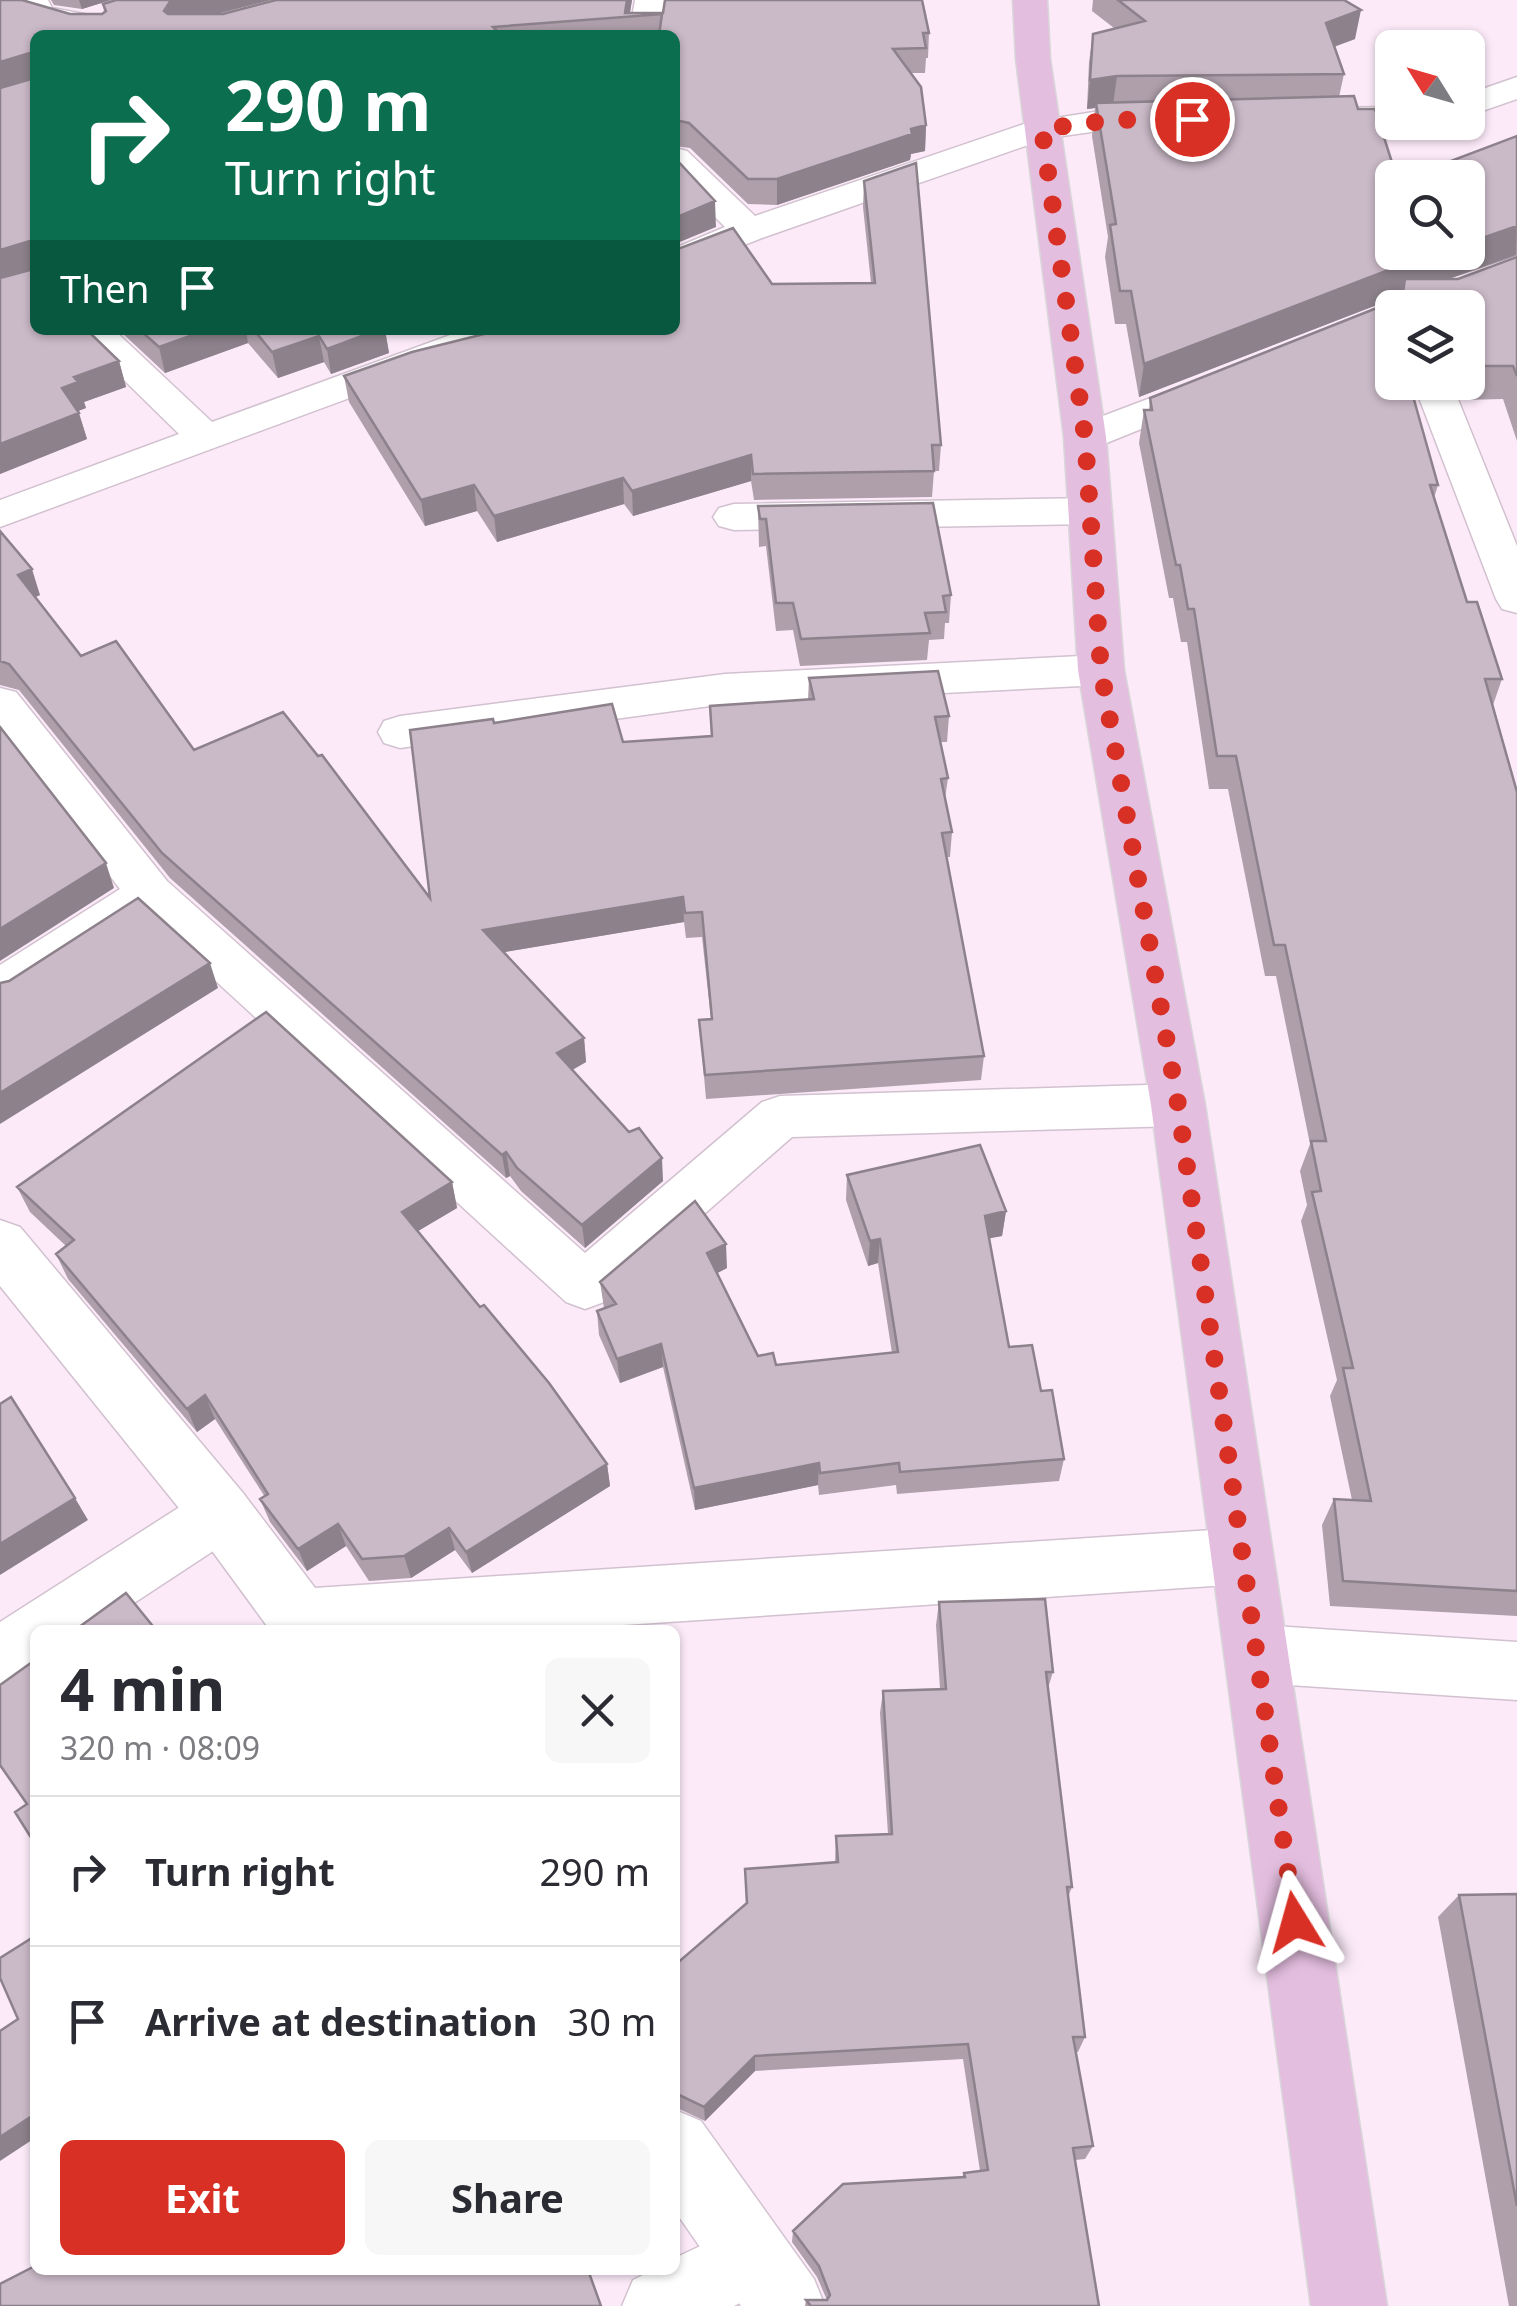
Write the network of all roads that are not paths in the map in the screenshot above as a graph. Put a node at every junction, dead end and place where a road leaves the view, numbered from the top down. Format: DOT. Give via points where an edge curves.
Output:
graph roads {
  1 [pos="32,0"];
  2 [pos="651,0"];
  3 [pos="1030,0"];
  4 [pos="120,12"];
  5 [pos="88,29"];
  6 [pos="647,30"];
  7 [pos="1517,87"];
  8 [pos="1485,99"];
  9 [pos="1375,117"];
  10 [pos="1272,118"];
  11 [pos="1192,119"];
  12 [pos="1042,129"];
  13 [pos="680,163"];
  14 [pos="749,230"];
  15 [pos="680,259"];
  16 [pos="97,335"];
  17 [pos="484,335"];
  18 [pos="1248,372"];
  19 [pos="1439,400"];
  20 [pos="1085,437"];
  21 [pos="206,438"];
  22 [pos="1092,511"];
  23 [pos="0,514"];
  24 [pos="734,516"];
  25 [pos="1517,599"];
  26 [pos="1101,670"];
  27 [pos="0,704"];
  28 [pos="400,732"];
  29 [pos="150,892"];
  30 [pos="0,990"];
  31 [pos="1178,1104"];
  32 [pos="0,1244"];
  33 [pos="222,1513"];
  34 [pos="1243,1556"];
  35 [pos="304,1624"];
  36 [pos="49,1625"];
  37 [pos="30,1637"];
  38 [pos="1257,1654"];
  39 [pos="0,1656"];
  40 [pos="1517,1671"];
  41 [pos="680,2154"];
  42 [pos="770,2282"];
  43 [pos="659,2306"];
  44 [pos="1349,2306"];
  1 -- 5 [label="street" via="41,15"];
  2 -- 6 [label="street"];
  3 -- 12 [label="main road"];
  4 -- 5 [label="street"];
  7 -- 8 [label="street"];
  9 -- 10 [label="street"];
  11 -- 12 [label="street"];
  12 -- 14 [label="street"];
  12 -- 20 [label="main road"];
  13 -- 14 [label="street"];
  14 -- 15 [label="street"];
  16 -- 21 [label="street"];
  17 -- 21 [label="street"];
  18 -- 20 [label="street"];
  19 -- 25 [label="street"];
  20 -- 22 [label="main road"];
  21 -- 23 [label="street"];
  22 -- 24 [label="street"];
  22 -- 26 [label="main road"];
  26 -- 28 [label="street" via="724,689"];
  26 -- 31 [label="main road"];
  27 -- 29 [label="street"];
  29 -- 30 [label="street"];
  29 -- 31 [label="street" via="585,1286 780,1117"];
  31 -- 34 [label="main road"];
  32 -- 33 [label="street"];
  33 -- 35 [label="street"];
  33 -- 36 [label="street"];
  34 -- 35 [label="street"];
  34 -- 38 [label="main road"];
  37 -- 39 [label="street"];
  38 -- 40 [label="street"];
  38 -- 44 [label="main road"];
  41 -- 42 [label="street"];
  42 -- 43 [label="street"];
}
